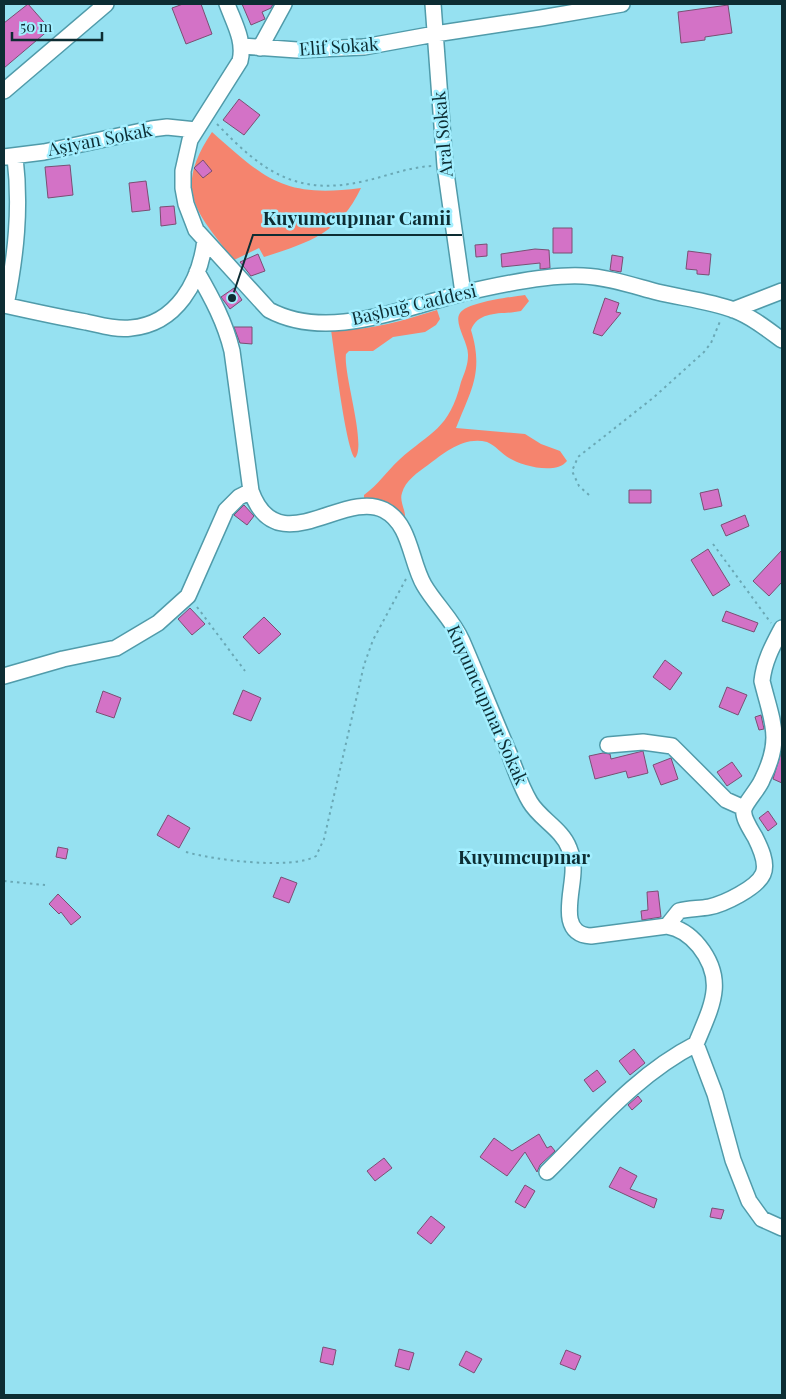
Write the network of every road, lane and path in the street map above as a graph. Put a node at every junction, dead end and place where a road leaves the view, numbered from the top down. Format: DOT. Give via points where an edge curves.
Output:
graph roads {
  1 [pos="106,4"];
  2 [pos="227,4"];
  3 [pos="284,4"];
  4 [pos="433,4"];
  5 [pos="622,4"];
  6 [pos="435,34"];
  7 [pos="242,46"];
  8 [pos="260,48"];
  9 [pos="4,91"];
  10 [pos="206,114"];
  11 [pos="196,130"];
  12 [pos="9,157"];
  13 [pos="445,166"];
  14 [pos="205,240"];
  15 [pos="197,272"];
  16 [pos="782,291"];
  17 [pos="463,293"];
  18 [pos="5,305"];
  19 [pos="729,309"];
  20 [pos="782,340"];
  21 [pos="251,490"];
  22 [pos="589,495"];
  23 [pos="713,544"];
  24 [pos="414,564"];
  25 [pos="188,595"];
  26 [pos="781,631"];
  27 [pos="245,670"];
  28 [pos="4,676"];
  29 [pos="608,745"];
  30 [pos="744,808"];
  31 [pos="186,852"];
  32 [pos="4,881"];
  33 [pos="45,885"];
  34 [pos="667,926"];
  35 [pos="696,1044"];
  36 [pos="547,1172"];
  37 [pos="782,1228"];
  1 -- 9 [label="street"];
  2 -- 7 [label="street"];
  3 -- 8 [label="street"];
  4 -- 6 [label="street, Aral Sokak"];
  5 -- 6 [label="street, Elif Sokak"];
  6 -- 8 [label="street, Elif Sokak" via="347,49"];
  6 -- 13 [label="street, Aral Sokak"];
  7 -- 8 [label="street, Elif Sokak"];
  7 -- 10 [label="street, Başbuğ Caddesi" via="240,61"];
  10 -- 11 [label="street, Başbuğ Caddesi"];
  10 -- 13 [label="path" via="259,164 290,180 345,185 415,168"];
  11 -- 12 [label="street, Aşiyan Sokak" via="151,129"];
  11 -- 14 [label="street, Başbuğ Caddesi" via="185,156 183,188 190,218"];
  12 -- 18 [label="street" via="19,197 19,219 17,251"];
  13 -- 17 [label="street, Aral Sokak"];
  14 -- 15 [label="street"];
  14 -- 17 [label="street, Başbuğ Caddesi" via="259,302 283,318 315,322 381,317"];
  15 -- 18 [label="street" via="182,301 171,313 145,326 118,328"];
  15 -- 21 [label="street, Kuyumcupınar Sokak" via="227,332"];
  16 -- 19 [label="street"];
  17 -- 19 [label="street, Başbuğ Caddesi" via="550,278 585,276"];
  19 -- 20 [label="street, Başbuğ Caddesi" via="761,324"];
  19 -- 22 [label="path" via="704,352 653,398 578,456 572,471 579,486"];
  21 -- 24 [label="street, Kuyumcupınar Sokak" via="258,505 283,523 305,522 365,505 383,509 401,526"];
  21 -- 25 [label="street" via="231,503 221,516"];
  23 -- 26 [label="path"];
  24 -- 31 [label="path" via="373,640 364,665 324,839 316,856 298,862 234,861"];
  24 -- 34 [label="street, Kuyumcupınar Sokak" via="461,639 529,801 568,845 574,867 568,915 573,927 579,933 591,936"];
  25 -- 27 [label="path"];
  25 -- 28 [label="street" via="158,623 121,646"];
  26 -- 30 [label="street" via="764,665 762,680 773,720 775,743 764,777"];
  29 -- 30 [label="street" via="643,742 672,746 726,800"];
  30 -- 34 [label="street" via="762,853 764,873 731,899 710,907 679,911"];
  32 -- 33 [label="path"];
  34 -- 35 [label="street" via="688,935 713,968 713,998"];
  35 -- 36 [label="street" via="670,1058 626,1094"];
  35 -- 37 [label="street" via="746,1194 762,1219"];
}
